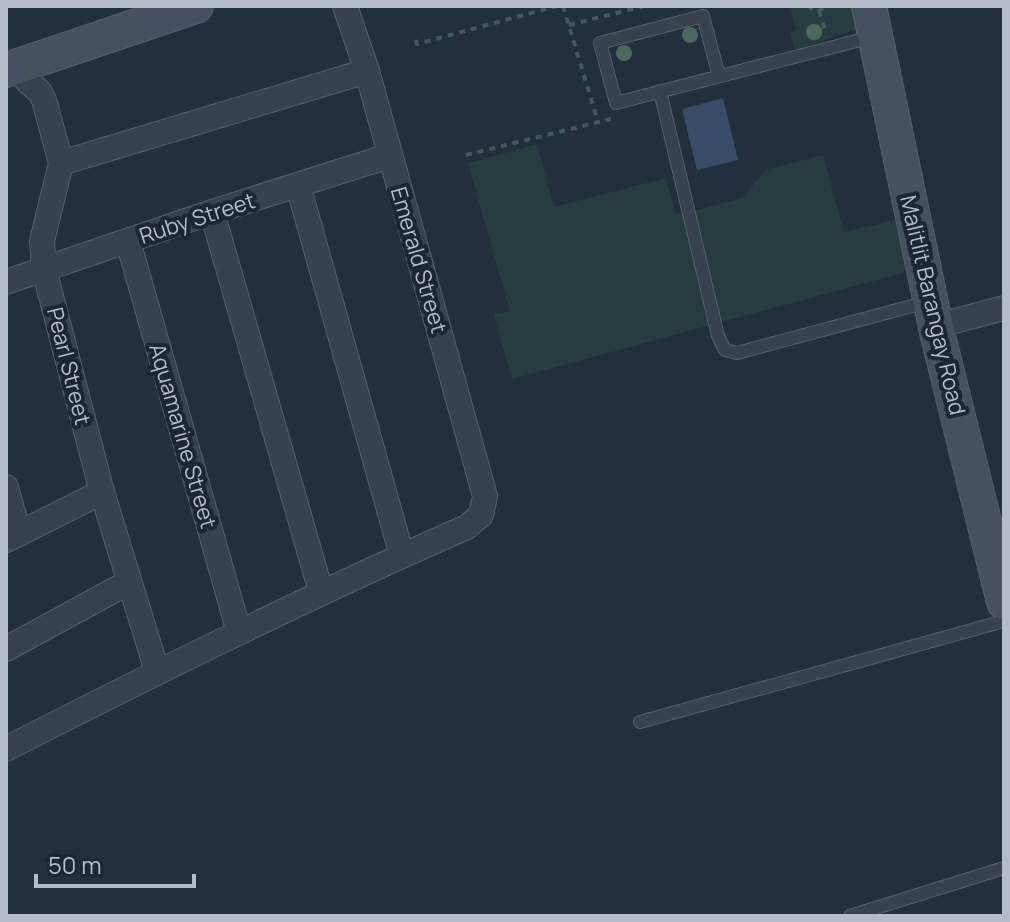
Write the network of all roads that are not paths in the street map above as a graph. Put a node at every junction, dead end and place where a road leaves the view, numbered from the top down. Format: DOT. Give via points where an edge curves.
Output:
graph roads {
  1 [pos="196,6"];
  2 [pos="345,6"];
  3 [pos="872,21"];
  4 [pos="14,67"];
  5 [pos="367,71"];
  6 [pos="719,76"];
  7 [pos="660,91"];
  8 [pos="389,156"];
  9 [pos="61,163"];
  10 [pos="298,185"];
  11 [pos="212,212"];
  12 [pos="128,241"];
  13 [pos="44,269"];
  14 [pos="6,282"];
  15 [pos="1004,308"];
  16 [pos="933,313"];
  17 [pos="6,487"];
  18 [pos="102,492"];
  19 [pos="12,537"];
  20 [pos="402,556"];
  21 [pos="129,582"];
  22 [pos="321,592"];
  23 [pos="1004,602"];
  24 [pos="1004,621"];
  25 [pos="239,632"];
  26 [pos="6,649"];
  27 [pos="157,671"];
  28 [pos="640,722"];
  29 [pos="6,749"];
  30 [pos="1004,868"];
  31 [pos="850,916"];
  1 -- 4 [label="street"];
  2 -- 5 [label="street, Emerald Street"];
  3 -- 6 [label="lane" via="830,47"];
  3 -- 16 [label="street, Malitlit Barangay Road"];
  4 -- 9 [label="street, Pearl Street" via="44,100"];
  5 -- 8 [label="street, Emerald Street"];
  5 -- 9 [label="street"];
  6 -- 7 [label="lane"];
  6 -- 7 [label="lane" via="703,16 600,43 616,103"];
  7 -- 16 [label="lane" via="725,350 737,353"];
  8 -- 10 [label="street, Ruby Street"];
  8 -- 20 [label="street, Emerald Street" via="485,496 481,515 467,527"];
  9 -- 13 [label="street, Pearl Street" via="42,241"];
  10 -- 11 [label="street, Ruby Street"];
  10 -- 20 [label="street"];
  11 -- 12 [label="street, Ruby Street"];
  11 -- 22 [label="street"];
  12 -- 13 [label="street, Ruby Street"];
  12 -- 25 [label="street, Aquamarine Street"];
  13 -- 14 [label="street, Ruby Street"];
  13 -- 18 [label="street, Pearl Street"];
  15 -- 16 [label="street"];
  16 -- 23 [label="street, Malitlit Barangay Road"];
  17 -- 19 [label="street"];
  18 -- 19 [label="street"];
  18 -- 21 [label="street, Pearl Street"];
  20 -- 22 [label="street"];
  21 -- 26 [label="street"];
  21 -- 27 [label="street, Pearl Street"];
  22 -- 25 [label="street"];
  24 -- 28 [label="lane"];
  25 -- 27 [label="street"];
  27 -- 29 [label="street"];
  30 -- 31 [label="lane"];
}
